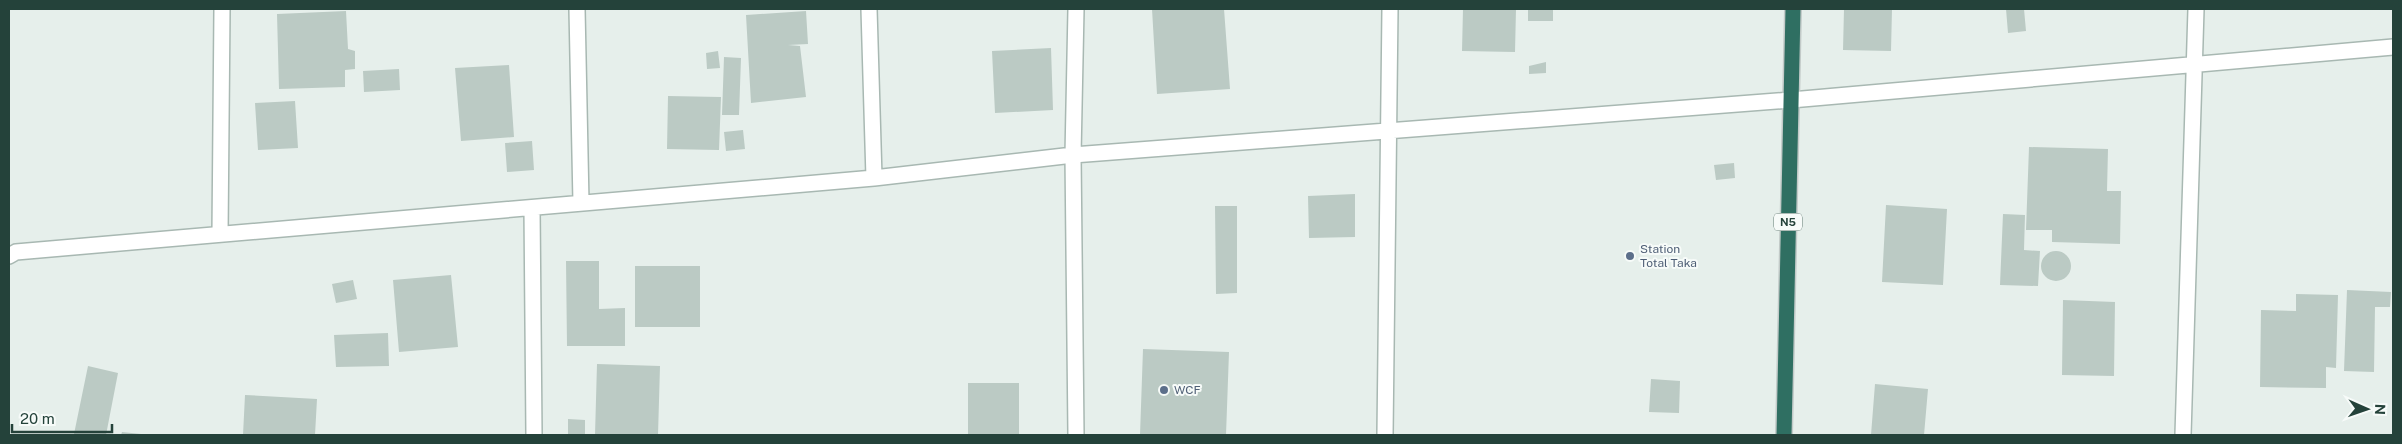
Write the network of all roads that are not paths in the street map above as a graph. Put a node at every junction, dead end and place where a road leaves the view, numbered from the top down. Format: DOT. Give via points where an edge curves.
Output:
graph roads {
  1 [pos="222,9"];
  2 [pos="577,9"];
  3 [pos="869,9"];
  4 [pos="1076,9"];
  5 [pos="1390,9"];
  6 [pos="1793,9"];
  7 [pos="2196,9"];
  8 [pos="2393,47"];
  9 [pos="2195,64"];
  10 [pos="1791,100"];
  11 [pos="1388,130"];
  12 [pos="1073,155"];
  13 [pos="874,178"];
  14 [pos="581,203"];
  15 [pos="532,208"];
  16 [pos="220,234"];
  17 [pos="9,256"];
  18 [pos="534,435"];
  19 [pos="1076,435"];
  20 [pos="1385,435"];
  21 [pos="1784,435"];
  22 [pos="2183,435"];
  1 -- 16 [label="street"];
  2 -- 14 [label="street"];
  3 -- 13 [label="street"];
  4 -- 12 [label="street"];
  5 -- 11 [label="street"];
  6 -- 10 [label="highway, N5"];
  7 -- 9 [label="street"];
  8 -- 9 [label="street"];
  9 -- 10 [label="street"];
  9 -- 22 [label="street"];
  10 -- 11 [label="street"];
  10 -- 21 [label="highway, N5"];
  11 -- 12 [label="street"];
  11 -- 20 [label="street"];
  12 -- 13 [label="street"];
  12 -- 19 [label="street"];
  13 -- 14 [label="street"];
  14 -- 15 [label="street"];
  15 -- 16 [label="street"];
  15 -- 18 [label="street"];
  16 -- 17 [label="street" via="16,252"];
}
